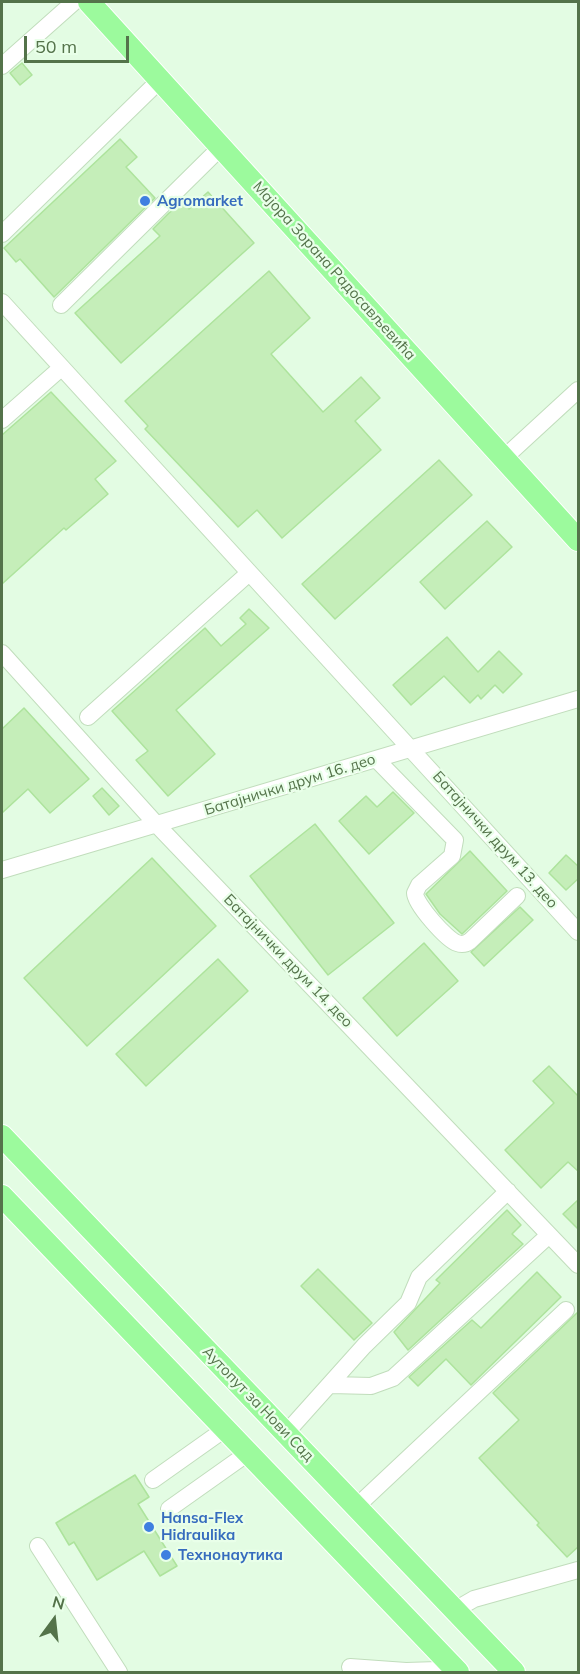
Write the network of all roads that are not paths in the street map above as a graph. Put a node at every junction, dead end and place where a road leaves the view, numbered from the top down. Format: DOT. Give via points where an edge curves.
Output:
graph roads {
  1 [pos="74,2"];
  2 [pos="89,2"];
  3 [pos="2,66"];
  4 [pos="160,80"];
  5 [pos="221,147"];
  6 [pos="2,234"];
  7 [pos="2,302"];
  8 [pos="61,305"];
  9 [pos="60,368"];
  10 [pos="579,390"];
  11 [pos="2,420"];
  12 [pos="504,458"];
  13 [pos="579,540"];
  14 [pos="249,573"];
  15 [pos="2,652"];
  16 [pos="579,699"];
  17 [pos="88,717"];
  18 [pos="411,749"];
  19 [pos="376,759"];
  20 [pos="158,826"];
  21 [pos="2,870"];
  22 [pos="517,896"];
  23 [pos="579,932"];
  24 [pos="2,1136"];
  25 [pos="508,1191"];
  26 [pos="2,1196"];
  27 [pos="549,1235"];
  28 [pos="579,1265"];
  29 [pos="566,1310"];
  30 [pos="331,1385"];
  31 [pos="225,1429"];
  32 [pos="286,1433"];
  33 [pos="248,1453"];
  34 [pos="153,1480"];
  35 [pos="356,1507"];
  36 [pos="169,1509"];
  37 [pos="38,1546"];
  38 [pos="579,1570"];
  39 [pos="455,1610"];
  40 [pos="350,1667"];
  41 [pos="445,1669"];
  42 [pos="119,1672"];
  43 [pos="514,1672"];
  1 -- 3 [label="street"];
  2 -- 4 [label="main road, Мајора Зорана Радосављевића"];
  4 -- 5 [label="main road, Мајора Зорана Радосављевића"];
  4 -- 6 [label="street"];
  5 -- 8 [label="street"];
  5 -- 12 [label="main road, Мајора Зорана Радосављевића"];
  7 -- 9 [label="street"];
  9 -- 11 [label="street"];
  9 -- 14 [label="street"];
  10 -- 12 [label="street"];
  12 -- 13 [label="main road, Мајора Зорана Радосављевића"];
  14 -- 17 [label="street"];
  14 -- 18 [label="street"];
  15 -- 20 [label="street, Батајнички друм 14. део"];
  16 -- 18 [label="street, Батајнички друм 16. део"];
  18 -- 19 [label="street, Батајнички друм 16. део"];
  18 -- 23 [label="street, Батајнички друм 13. део"];
  19 -- 20 [label="street, Батајнички друм 16. део"];
  19 -- 22 [label="street" via="454,840 452,856 415,893 420,906 453,941 470,941"];
  20 -- 21 [label="street, Батајнички друм 16. део"];
  20 -- 25 [label="street, Батајнички друм 14. део"];
  24 -- 32 [label="main road, Аутопут за Нови Сад"];
  25 -- 27 [label="street, Батајнички друм 14. део"];
  25 -- 30 [label="street" via="419,1277 408,1303"];
  26 -- 31 [label="main road"];
  27 -- 28 [label="street, Батајнички друм 14. део"];
  27 -- 30 [label="street" via="393,1378 371,1386"];
  29 -- 35 [label="street"];
  30 -- 32 [label="street"];
  31 -- 33 [label="main road"];
  31 -- 34 [label="street"];
  32 -- 35 [label="main road, Аутопут за Нови Сад"];
  33 -- 36 [label="street"];
  33 -- 41 [label="main road"];
  35 -- 39 [label="main road, Аутопут за Нови Сад"];
  37 -- 42 [label="street"];
  38 -- 39 [label="street" via="474,1599"];
  39 -- 43 [label="main road, Аутопут за Нови Сад"];
  40 -- 41 [label="street"];
}
